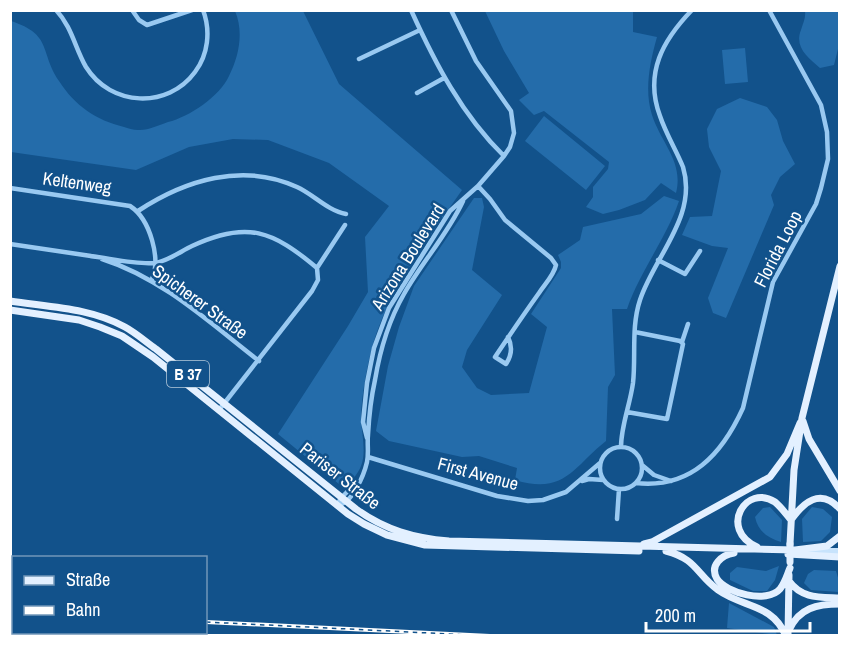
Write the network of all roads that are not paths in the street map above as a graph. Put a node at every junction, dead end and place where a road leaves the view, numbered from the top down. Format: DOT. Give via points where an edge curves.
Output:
graph roads {
  1 [pos="56,10"];
  2 [pos="132,10"];
  3 [pos="192,10"];
  4 [pos="203,10"];
  5 [pos="411,10"];
  6 [pos="451,10"];
  7 [pos="692,10"];
  8 [pos="769,10"];
  9 [pos="420,30"];
  10 [pos="359,59"];
  11 [pos="444,78"];
  12 [pos="417,93"];
  13 [pos="504,156"];
  14 [pos="478,186"];
  15 [pos="10,188"];
  16 [pos="464,199"];
  17 [pos="138,211"];
  18 [pos="345,214"];
  19 [pos="345,225"];
  20 [pos="10,244"];
  21 [pos="700,251"];
  22 [pos="90,256"];
  23 [pos="658,260"];
  24 [pos="154,263"];
  25 [pos="840,266"];
  26 [pos="317,268"];
  27 [pos="151,281"];
  28 [pos="10,301"];
  29 [pos="10,310"];
  30 [pos="688,324"];
  31 [pos="381,326"];
  32 [pos="635,332"];
  33 [pos="387,333"];
  34 [pos="508,338"];
  35 [pos="682,342"];
  36 [pos="259,361"];
  37 [pos="221,407"];
  38 [pos="627,412"];
  39 [pos="802,418"];
  40 [pos="367,438"];
  41 [pos="621,447"];
  42 [pos="368,457"];
  43 [pos="600,463"];
  44 [pos="642,465"];
  45 [pos="603,480"];
  46 [pos="674,481"];
  47 [pos="579,483"];
  48 [pos="636,483"];
  49 [pos="619,489"];
  50 [pos="840,491"];
  51 [pos="344,500"];
  52 [pos="337,505"];
  53 [pos="840,509"];
  54 [pos="617,519"];
  55 [pos="791,520"];
  56 [pos="840,536"];
  57 [pos="632,546"];
  58 [pos="762,549"];
  59 [pos="793,550"];
  60 [pos="666,551"];
  61 [pos="734,553"];
  62 [pos="840,554"];
  63 [pos="790,565"];
  64 [pos="789,581"];
  65 [pos="840,598"];
  66 [pos="840,604"];
  67 [pos="788,635"];
  1 -- 4 [label="street" via="70,28 87,68 99,81 122,95 142,99 169,94 195,71 207,41"];
  2 -- 3 [label="street" via="147,25"];
  5 -- 9 [label="street"];
  6 -- 13 [label="street, Arizona Boulevard" via="476,62 513,115 512,143"];
  7 -- 23 [label="street" via="671,33 658,61 654,83 660,116 683,167 686,186 679,220"];
  8 -- 46 [label="street, Florida Loop" via="821,105 828,144 822,188 773,282 734,427 723,445 698,470"];
  9 -- 10 [label="street"];
  9 -- 11 [label="street"];
  11 -- 12 [label="street"];
  11 -- 13 [label="street"];
  13 -- 14 [label="street, Arizona Boulevard"];
  14 -- 16 [label="street, Arizona Boulevard"];
  14 -- 34 [label="street" via="505,220 556,265"];
  15 -- 17 [label="street, Keltenweg" via="124,204"];
  16 -- 31 [label="street, Arizona Boulevard" via="446,217 403,283"];
  16 -- 33 [label="street, Arizona Boulevard" via="404,293"];
  17 -- 18 [label="street" via="187,186 237,174 284,182"];
  17 -- 24 [label="street" via="148,226"];
  19 -- 26 [label="street"];
  20 -- 22 [label="street, Spicherer Straße"];
  21 -- 23 [label="street" via="685,274"];
  22 -- 24 [label="street, Spicherer Straße"];
  22 -- 27 [label="street, Spicherer Straße"];
  23 -- 32 [label="street" via="640,300"];
  24 -- 26 [label="street" via="208,238 249,231 277,239"];
  24 -- 27 [label="street"];
  25 -- 39 [label="main road"];
  26 -- 36 [label="street" via="316,285"];
  27 -- 36 [label="street, Spicherer Straße"];
  28 -- 37 [label="main road, Pariser Straße / B 37" via="81,311 126,327"];
  29 -- 37 [label="main road, Pariser Straße / B 37" via="79,320 122,336"];
  30 -- 35 [label="street"];
  31 -- 33 [label="street"];
  31 -- 40 [label="street, Arizona Boulevard" via="367,383 363,422"];
  32 -- 35 [label="street"];
  32 -- 38 [label="street" via="633,383"];
  33 -- 40 [label="street, Arizona Boulevard" via="375,378"];
  34 -- 34 [label="street" via="495,357 506,364 512,346"];
  35 -- 38 [label="street" via="667,419"];
  36 -- 37 [label="street"];
  37 -- 51 [label="main road, Pariser Straße / B 37"];
  37 -- 52 [label="main road, Pariser Straße / B 37"];
  38 -- 41 [label="street"];
  39 -- 50 [label="main road" via="809,439"];
  39 -- 55 [label="main road"];
  39 -- 57 [label="main road" via="787,454 770,477 658,539"];
  40 -- 42 [label="street, Arizona Boulevard"];
  41 -- 43 [label="street" via="610,450"];
  41 -- 44 [label="street" via="634,452"];
  42 -- 47 [label="street, First Avenue" via="512,500 549,498"];
  42 -- 51 [label="street, Arizona Boulevard" via="359,480"];
  43 -- 45 [label="street"];
  43 -- 47 [label="street, First Avenue"];
  44 -- 46 [label="street" via="654,475"];
  44 -- 48 [label="street"];
  45 -- 47 [label="street, First Avenue"];
  45 -- 49 [label="street"];
  46 -- 48 [label="street, Florida Loop"];
  48 -- 49 [label="street"];
  49 -- 54 [label="street"];
  51 -- 52 [label="street, Arizona Boulevard"];
  51 -- 57 [label="main road, Pariser Straße / B 37" via="378,524 426,539"];
  52 -- 60 [label="main road, Pariser Straße / B 37" via="375,530 425,545"];
  53 -- 55 [label="main road" via="826,500 814,499 801,506"];
  55 -- 58 [label="main road" via="770,500 760,498 746,503 738,517 738,529 748,543"];
  55 -- 59 [label="main road"];
  56 -- 59 [label="main road" via="827,546"];
  57 -- 58 [label="main road, Pariser Straße / B 37"];
  58 -- 59 [label="main road, Pariser Straße / B 37"];
  59 -- 61 [label="main road, Pariser Straße / B 37"];
  59 -- 62 [label="main road"];
  59 -- 63 [label="main road, bridge"];
  60 -- 61 [label="main road, Pariser Straße / B 37"];
  60 -- 67 [label="main road" via="685,558 723,593 765,610"];
  61 -- 63 [label="main road" via="717,563 718,579 726,586 757,597 771,596 779,590"];
  63 -- 64 [label="main road"];
  64 -- 65 [label="main road" via="806,595"];
  64 -- 67 [label="main road"];
  66 -- 67 [label="main road" via="811,607 798,616"];
}
